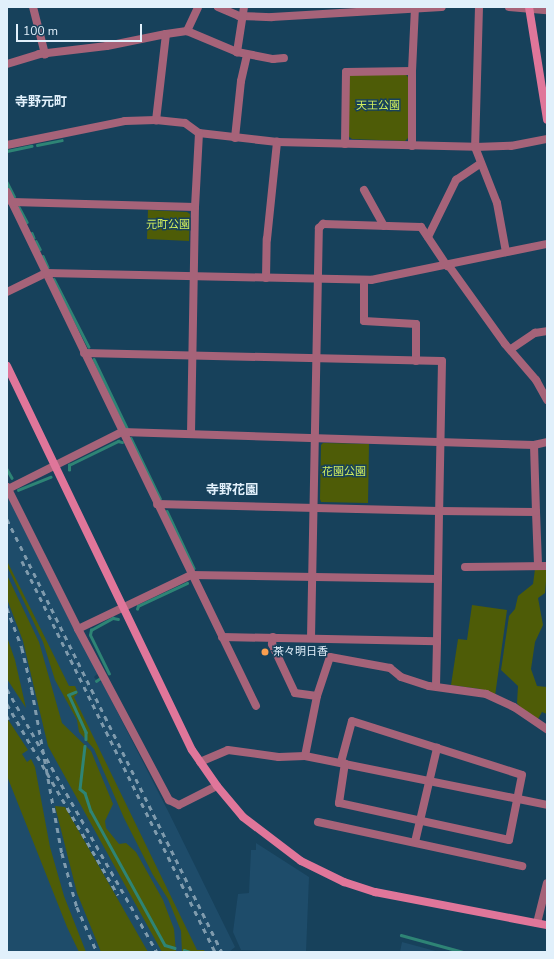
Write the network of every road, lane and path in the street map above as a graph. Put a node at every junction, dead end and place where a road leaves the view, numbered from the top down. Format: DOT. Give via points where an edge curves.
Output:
graph roads {
  1 [pos="33,7"];
  2 [pos="198,7"];
  3 [pos="218,7"];
  4 [pos="244,7"];
  5 [pos="442,7"];
  6 [pos="479,7"];
  7 [pos="509,7"];
  8 [pos="415,8"];
  9 [pos="529,8"];
  10 [pos="547,10"];
  11 [pos="296,11"];
  12 [pos="244,17"];
  13 [pos="187,31"];
  14 [pos="166,34"];
  15 [pos="237,52"];
  16 [pos="44,54"];
  17 [pos="247,55"];
  18 [pos="284,58"];
  19 [pos="7,64"];
  20 [pos="412,71"];
  21 [pos="156,120"];
  22 [pos="547,120"];
  23 [pos="199,134"];
  24 [pos="234,138"];
  25 [pos="547,138"];
  26 [pos="277,142"];
  27 [pos="345,144"];
  28 [pos="7,145"];
  29 [pos="412,146"];
  30 [pos="475,147"];
  31 [pos="481,163"];
  32 [pos="364,190"];
  33 [pos="7,192"];
  34 [pos="12,202"];
  35 [pos="194,207"];
  36 [pos="384,226"];
  37 [pos="428,237"];
  38 [pos="547,244"];
  39 [pos="506,252"];
  40 [pos="448,266"];
  41 [pos="46,273"];
  42 [pos="194,276"];
  43 [pos="266,278"];
  44 [pos="319,279"];
  45 [pos="364,280"];
  46 [pos="7,292"];
  47 [pos="547,331"];
  48 [pos="511,349"];
  49 [pos="84,353"];
  50 [pos="193,356"];
  51 [pos="317,358"];
  52 [pos="416,361"];
  53 [pos="7,366"];
  54 [pos="547,400"];
  55 [pos="122,432"];
  56 [pos="191,434"];
  57 [pos="315,437"];
  58 [pos="441,440"];
  59 [pos="547,442"];
  60 [pos="534,444"];
  61 [pos="55,465"];
  62 [pos="8,488"];
  63 [pos="157,504"];
  64 [pos="314,509"];
  65 [pos="439,511"];
  66 [pos="536,512"];
  67 [pos="538,564"];
  68 [pos="547,566"];
  69 [pos="465,567"];
  70 [pos="191,575"];
  71 [pos="312,578"];
  72 [pos="438,579"];
  73 [pos="124,608"];
  74 [pos="78,629"];
  75 [pos="222,636"];
  76 [pos="273,637"];
  77 [pos="311,638"];
  78 [pos="437,641"];
  79 [pos="436,686"];
  80 [pos="317,696"];
  81 [pos="256,706"];
  82 [pos="547,728"];
  83 [pos="436,748"];
  84 [pos="305,756"];
  85 [pos="200,762"];
  86 [pos="343,763"];
  87 [pos="429,780"];
  88 [pos="217,786"];
  89 [pos="517,798"];
  90 [pos="547,805"];
  91 [pos="420,821"];
  92 [pos="318,822"];
  93 [pos="415,842"];
  94 [pos="522,866"];
  95 [pos="547,883"];
  96 [pos="536,923"];
  97 [pos="547,925"];
  1 -- 16 [label="street"];
  2 -- 13 [label="street"];
  3 -- 12 [label="street"];
  4 -- 12 [label="street"];
  5 -- 8 [label="street"];
  6 -- 30 [label="street"];
  7 -- 9 [label="street"];
  8 -- 11 [label="street"];
  8 -- 20 [label="street"];
  9 -- 10 [label="street"];
  9 -- 22 [label="street"];
  11 -- 12 [label="street"];
  12 -- 15 [label="street"];
  13 -- 14 [label="street"];
  13 -- 15 [label="street"];
  14 -- 16 [label="street" via="107,46"];
  14 -- 21 [label="street"];
  15 -- 17 [label="street"];
  16 -- 19 [label="street"];
  17 -- 18 [label="street"];
  17 -- 24 [label="street"];
  20 -- 27 [label="street" via="346,72"];
  20 -- 29 [label="street"];
  21 -- 23 [label="street" via="185,123"];
  21 -- 28 [label="street" via="125,122"];
  23 -- 24 [label="street"];
  23 -- 35 [label="street"];
  24 -- 26 [label="street"];
  25 -- 30 [label="street" via="511,146"];
  26 -- 27 [label="street"];
  26 -- 43 [label="street" via="267,239"];
  27 -- 29 [label="street"];
  29 -- 30 [label="street"];
  30 -- 31 [label="street"];
  31 -- 37 [label="street" via="456,180"];
  31 -- 39 [label="street" via="497,204"];
  32 -- 36 [label="street"];
  33 -- 34 [label="street"];
  34 -- 35 [label="street"];
  34 -- 41 [label="street"];
  35 -- 42 [label="street"];
  36 -- 37 [label="street" via="421,227"];
  36 -- 44 [label="street" via="323,224 319,228"];
  37 -- 40 [label="street"];
  38 -- 39 [label="street"];
  39 -- 40 [label="street"];
  40 -- 45 [label="street"];
  40 -- 48 [label="street"];
  41 -- 42 [label="street"];
  41 -- 46 [label="street"];
  41 -- 49 [label="street"];
  42 -- 43 [label="street"];
  42 -- 50 [label="street"];
  43 -- 44 [label="street"];
  44 -- 45 [label="street"];
  44 -- 51 [label="street"];
  45 -- 52 [label="street" via="364,321 416,324"];
  47 -- 48 [label="street" via="535,333"];
  48 -- 54 [label="street" via="536,380"];
  49 -- 50 [label="street"];
  49 -- 55 [label="street"];
  50 -- 51 [label="street"];
  50 -- 56 [label="street"];
  51 -- 52 [label="street"];
  51 -- 57 [label="street"];
  52 -- 58 [label="street" via="442,361"];
  53 -- 61 [label="street"];
  55 -- 56 [label="street"];
  55 -- 61 [label="street"];
  55 -- 63 [label="street"];
  56 -- 57 [label="street"];
  57 -- 58 [label="street"];
  57 -- 64 [label="street"];
  58 -- 60 [label="street"];
  58 -- 65 [label="street"];
  59 -- 60 [label="street"];
  60 -- 66 [label="street"];
  61 -- 62 [label="street"];
  61 -- 73 [label="street"];
  62 -- 74 [label="street"];
  63 -- 64 [label="street"];
  63 -- 70 [label="street"];
  64 -- 65 [label="street"];
  64 -- 71 [label="street"];
  65 -- 66 [label="street"];
  65 -- 72 [label="street"];
  66 -- 67 [label="street"];
  67 -- 68 [label="street"];
  67 -- 69 [label="street"];
  70 -- 71 [label="street"];
  70 -- 73 [label="street"];
  70 -- 75 [label="street"];
  71 -- 72 [label="street"];
  71 -- 77 [label="street"];
  72 -- 78 [label="street"];
  73 -- 74 [label="street"];
  73 -- 85 [label="street"];
  74 -- 88 [label="street" via="169,800 179,805"];
  75 -- 76 [label="street"];
  75 -- 81 [label="street"];
  76 -- 77 [label="street"];
  76 -- 80 [label="street" via="272,644 295,693"];
  77 -- 78 [label="street"];
  78 -- 79 [label="street"];
  79 -- 80 [label="street" via="401,677 390,668 376,664 330,657"];
  79 -- 82 [label="street" via="486,694 514,707"];
  80 -- 84 [label="street"];
  83 -- 86 [label="street" via="352,721"];
  83 -- 87 [label="street"];
  83 -- 89 [label="street" via="522,775"];
  84 -- 85 [label="street" via="279,756 228,750"];
  84 -- 86 [label="street"];
  85 -- 88 [label="street"];
  86 -- 87 [label="street"];
  86 -- 91 [label="street" via="339,803"];
  87 -- 89 [label="street"];
  87 -- 91 [label="street"];
  88 -- 96 [label="street" via="243,817 265,836 301,861 344,882 375,892"];
  89 -- 90 [label="street"];
  89 -- 91 [label="street" via="509,840"];
  91 -- 93 [label="street"];
  92 -- 93 [label="street"];
  93 -- 94 [label="street"];
  95 -- 96 [label="street"];
  96 -- 97 [label="street"];
}
